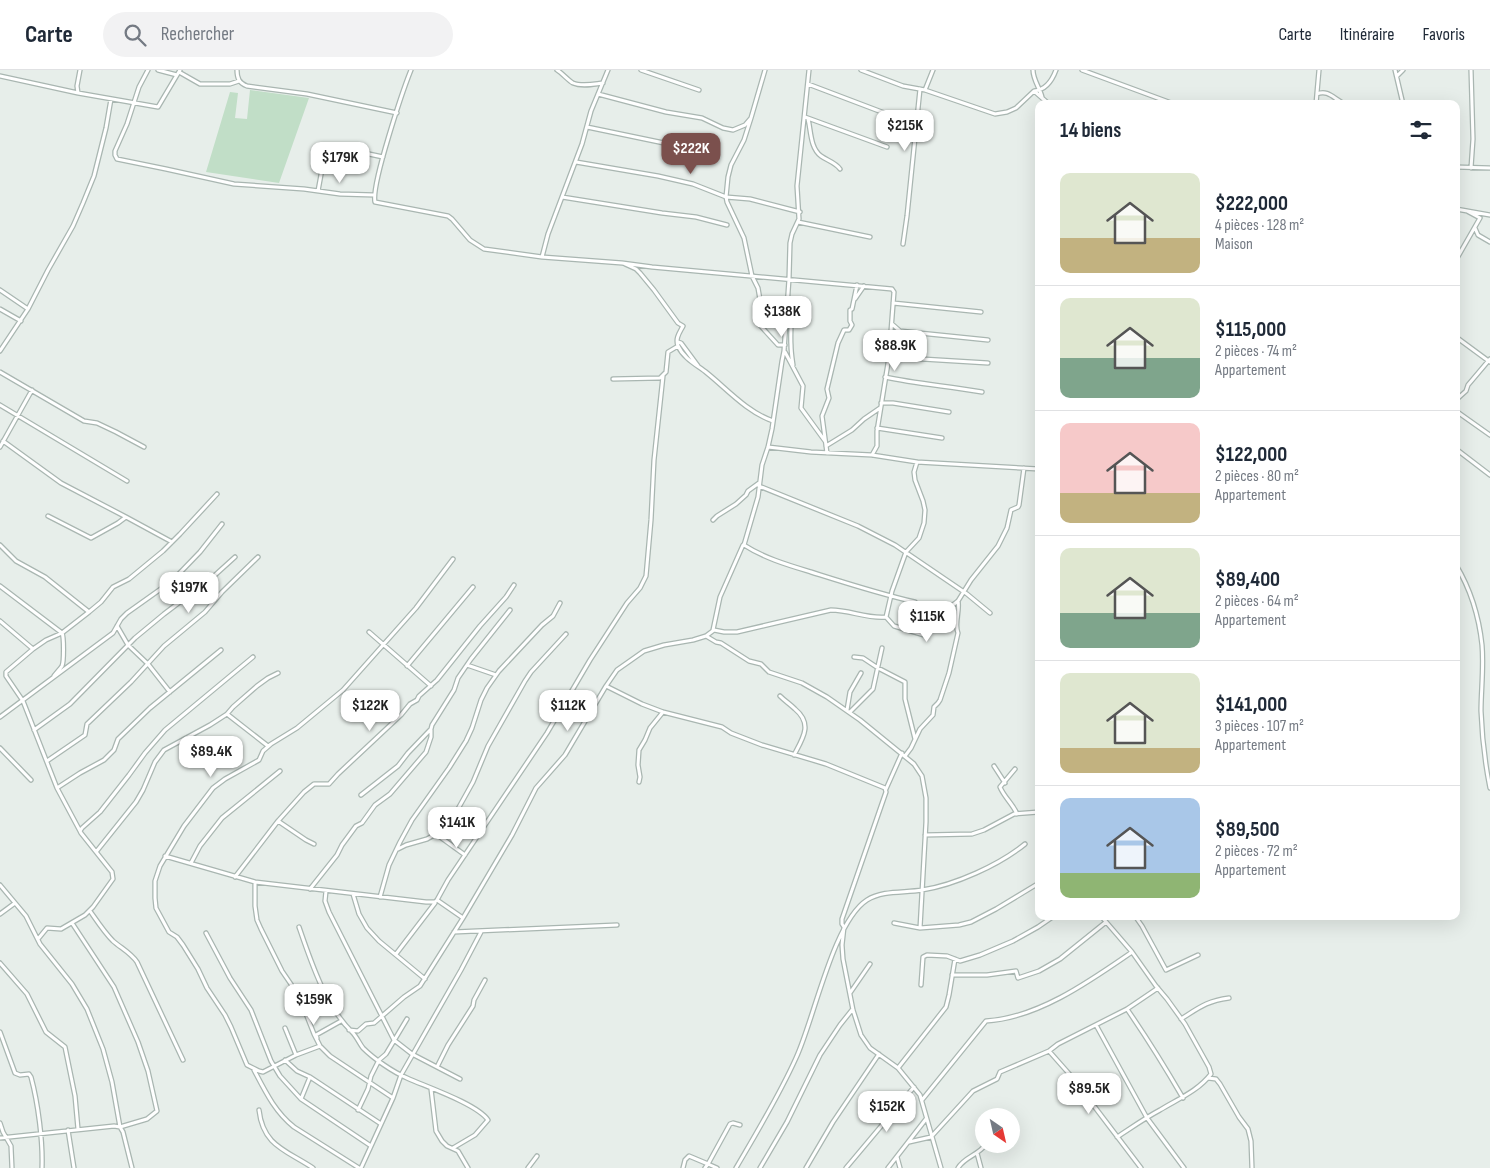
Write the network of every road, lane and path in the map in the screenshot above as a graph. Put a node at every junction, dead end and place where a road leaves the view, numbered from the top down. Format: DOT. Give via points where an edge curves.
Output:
graph roads {
  1 [pos="80,70"];
  2 [pos="148,70"];
  3 [pos="158,70"];
  4 [pos="237,70"];
  5 [pos="411,70"];
  6 [pos="557,70"];
  7 [pos="608,70"];
  8 [pos="641,70"];
  9 [pos="764,70"];
  10 [pos="809,70"];
  11 [pos="861,70"];
  12 [pos="932,70"];
  13 [pos="1033,70"];
  14 [pos="1056,70"];
  15 [pos="1082,70"];
  16 [pos="1319,70"];
  17 [pos="1394,70"];
  18 [pos="1403,70"];
  19 [pos="1471,70"];
  20 [pos="179,72"];
  21 [pos="0,76"];
  22 [pos="1397,76"];
  23 [pos="239,81"];
  24 [pos="603,83"];
  25 [pos="808,84"];
  26 [pos="699,90"];
  27 [pos="922,90"];
  28 [pos="1041,90"];
  29 [pos="1034,91"];
  30 [pos="78,93"];
  31 [pos="598,94"];
  32 [pos="1317,94"];
  33 [pos="111,99"];
  34 [pos="1042,99"];
  35 [pos="1163,100"];
  36 [pos="1316,100"];
  37 [pos="1337,100"];
  38 [pos="1402,100"];
  39 [pos="134,103"];
  40 [pos="396,113"];
  41 [pos="751,118"];
  42 [pos="806,118"];
  43 [pos="916,124"];
  44 [pos="587,127"];
  45 [pos="887,147"];
  46 [pos="688,148"];
  47 [pos="383,157"];
  48 [pos="576,162"];
  49 [pos="1460,167"];
  50 [pos="1471,168"];
  51 [pos="1490,168"];
  52 [pos="840,169"];
  53 [pos="318,191"];
  54 [pos="374,195"];
  55 [pos="562,197"];
  56 [pos="726,197"];
  57 [pos="1460,210"];
  58 [pos="1467,211"];
  59 [pos="800,212"];
  60 [pos="1490,215"];
  61 [pos="798,222"];
  62 [pos="727,225"];
  63 [pos="1475,228"];
  64 [pos="870,237"];
  65 [pos="1490,242"];
  66 [pos="903,244"];
  67 [pos="1460,253"];
  68 [pos="542,257"];
  69 [pos="622,263"];
  70 [pos="752,276"];
  71 [pos="789,279"];
  72 [pos="857,285"];
  73 [pos="864,286"];
  74 [pos="0,290"];
  75 [pos="854,299"];
  76 [pos="893,303"];
  77 [pos="788,304"];
  78 [pos="0,308"];
  79 [pos="28,310"];
  80 [pos="981,312"];
  81 [pos="21,321"];
  82 [pos="892,324"];
  83 [pos="988,340"];
  84 [pos="1460,340"];
  85 [pos="678,344"];
  86 [pos="785,345"];
  87 [pos="784,351"];
  88 [pos="0,352"];
  89 [pos="888,356"];
  90 [pos="1490,361"];
  91 [pos="988,363"];
  92 [pos="793,366"];
  93 [pos="0,372"];
  94 [pos="663,376"];
  95 [pos="885,377"];
  96 [pos="613,379"];
  97 [pos="32,390"];
  98 [pos="982,392"];
  99 [pos="1460,397"];
  100 [pos="0,405"];
  101 [pos="881,405"];
  102 [pos="949,412"];
  103 [pos="1460,414"];
  104 [pos="17,416"];
  105 [pos="766,419"];
  106 [pos="773,421"];
  107 [pos="878,428"];
  108 [pos="772,429"];
  109 [pos="1490,435"];
  110 [pos="942,438"];
  111 [pos="825,441"];
  112 [pos="3,442"];
  113 [pos="826,446"];
  114 [pos="0,447"];
  115 [pos="144,447"];
  116 [pos="768,447"];
  117 [pos="822,452"];
  118 [pos="1460,452"];
  119 [pos="827,453"];
  120 [pos="872,455"];
  121 [pos="917,462"];
  122 [pos="1024,468"];
  123 [pos="1035,469"];
  124 [pos="1490,474"];
  125 [pos="127,481"];
  126 [pos="759,485"];
  127 [pos="217,494"];
  128 [pos="48,516"];
  129 [pos="126,517"];
  130 [pos="713,520"];
  131 [pos="222,524"];
  132 [pos="172,542"];
  133 [pos="0,545"];
  134 [pos="744,545"];
  135 [pos="906,552"];
  136 [pos="235,557"];
  137 [pos="258,557"];
  138 [pos="453,559"];
  139 [pos="1460,572"];
  140 [pos="514,585"];
  141 [pos="0,586"];
  142 [pos="473,587"];
  143 [pos="963,591"];
  144 [pos="891,596"];
  145 [pos="958,601"];
  146 [pos="560,602"];
  147 [pos="915,602"];
  148 [pos="510,610"];
  149 [pos="89,612"];
  150 [pos="990,613"];
  151 [pos="886,617"];
  152 [pos="0,621"];
  153 [pos="117,626"];
  154 [pos="713,630"];
  155 [pos="62,632"];
  156 [pos="369,632"];
  157 [pos="566,634"];
  158 [pos="706,636"];
  159 [pos="128,645"];
  160 [pos="383,645"];
  161 [pos="882,648"];
  162 [pos="33,649"];
  163 [pos="221,650"];
  164 [pos="253,657"];
  165 [pos="854,657"];
  166 [pos="148,664"];
  167 [pos="467,665"];
  168 [pos="407,666"];
  169 [pos="878,668"];
  170 [pos="278,673"];
  171 [pos="861,673"];
  172 [pos="496,675"];
  173 [pos="53,678"];
  174 [pos="431,686"];
  175 [pos="606,686"];
  176 [pos="170,692"];
  177 [pos="780,696"];
  178 [pos="23,701"];
  179 [pos="848,711"];
  180 [pos="663,712"];
  181 [pos="227,714"];
  182 [pos="0,717"];
  183 [pos="430,729"];
  184 [pos="34,730"];
  185 [pos="915,740"];
  186 [pos="268,746"];
  187 [pos="0,748"];
  188 [pos="904,754"];
  189 [pos="794,756"];
  190 [pos="47,761"];
  191 [pos="994,766"];
  192 [pos="1015,769"];
  193 [pos="280,771"];
  194 [pos="31,780"];
  195 [pos="639,782"];
  196 [pos="1005,783"];
  197 [pos="57,788"];
  198 [pos="1490,788"];
  199 [pos="886,789"];
  200 [pos="361,794"];
  201 [pos="1035,812"];
  202 [pos="1017,814"];
  203 [pos="278,821"];
  204 [pos="80,831"];
  205 [pos="436,834"];
  206 [pos="925,835"];
  207 [pos="314,844"];
  208 [pos="1025,844"];
  209 [pos="396,850"];
  210 [pos="96,852"];
  211 [pos="465,855"];
  212 [pos="165,856"];
  213 [pos="191,863"];
  214 [pos="235,877"];
  215 [pos="255,882"];
  216 [pos="0,885"];
  217 [pos="1035,885"];
  218 [pos="310,889"];
  219 [pos="922,890"];
  220 [pos="326,891"];
  221 [pos="353,894"];
  222 [pos="380,896"];
  223 [pos="436,901"];
  224 [pos="16,903"];
  225 [pos="90,911"];
  226 [pos="0,914"];
  227 [pos="463,918"];
  228 [pos="1048,920"];
  229 [pos="1137,920"];
  230 [pos="1106,922"];
  231 [pos="72,923"];
  232 [pos="894,923"];
  233 [pos="617,925"];
  234 [pos="299,927"];
  235 [pos="844,927"];
  236 [pos="920,928"];
  237 [pos="454,932"];
  238 [pos="481,932"];
  239 [pos="206,934"];
  240 [pos="38,940"];
  241 [pos="1132,952"];
  242 [pos="396,954"];
  243 [pos="1198,955"];
  244 [pos="956,958"];
  245 [pos="0,963"];
  246 [pos="870,964"];
  247 [pos="952,975"];
  248 [pos="425,979"];
  249 [pos="485,980"];
  250 [pos="921,985"];
  251 [pos="1158,988"];
  252 [pos="850,994"];
  253 [pos="1229,998"];
  254 [pos="1127,1009"];
  255 [pos="853,1010"];
  256 [pos="382,1017"];
  257 [pos="1181,1019"];
  258 [pos="407,1020"];
  259 [pos="341,1022"];
  260 [pos="1096,1025"];
  261 [pos="285,1028"];
  262 [pos="349,1030"];
  263 [pos="0,1032"];
  264 [pos="394,1040"];
  265 [pos="320,1046"];
  266 [pos="1049,1050"];
  267 [pos="412,1054"];
  268 [pos="879,1054"];
  269 [pos="296,1055"];
  270 [pos="183,1060"];
  271 [pos="286,1060"];
  272 [pos="379,1060"];
  273 [pos="273,1067"];
  274 [pos="437,1067"];
  275 [pos="254,1068"];
  276 [pos="898,1068"];
  277 [pos="401,1075"];
  278 [pos="310,1077"];
  279 [pos="1208,1078"];
  280 [pos="460,1079"];
  281 [pos="370,1083"];
  282 [pos="914,1087"];
  283 [pos="431,1088"];
  284 [pos="393,1098"];
  285 [pos="1183,1098"];
  286 [pos="301,1099"];
  287 [pos="922,1101"];
  288 [pos="259,1110"];
  289 [pos="358,1110"];
  290 [pos="927,1118"];
  291 [pos="1148,1118"];
  292 [pos="0,1123"];
  293 [pos="381,1124"];
  294 [pos="740,1125"];
  295 [pos="120,1127"];
  296 [pos="78,1129"];
  297 [pos="68,1130"];
  298 [pos="41,1133"];
  299 [pos="7,1137"];
  300 [pos="931,1137"];
  301 [pos="1117,1137"];
  302 [pos="0,1138"];
  303 [pos="908,1142"];
  304 [pos="371,1146"];
  305 [pos="453,1148"];
  306 [pos="977,1154"];
  307 [pos="537,1156"];
  308 [pos="897,1157"];
  309 [pos="707,1166"];
  310 [pos="12,1168"];
  311 [pos="42,1168"];
  312 [pos="74,1168"];
  313 [pos="132,1168"];
  314 [pos="313,1168"];
  315 [pos="360,1168"];
  316 [pos="468,1168"];
  317 [pos="528,1168"];
  318 [pos="683,1168"];
  319 [pos="717,1168"];
  320 [pos="736,1168"];
  321 [pos="760,1168"];
  322 [pos="806,1168"];
  323 [pos="846,1168"];
  324 [pos="888,1168"];
  325 [pos="900,1168"];
  326 [pos="941,1168"];
  327 [pos="958,1168"];
  328 [pos="981,1168"];
  329 [pos="1141,1168"];
  330 [pos="1184,1168"];
  331 [pos="1252,1168"];
  1 -- 30 [label="street"];
  2 -- 39 [label="street"];
  3 -- 20 [label="street"];
  4 -- 23 [label="street"];
  5 -- 40 [label="street"];
  6 -- 24 [label="street" via="573,83"];
  7 -- 24 [label="street"];
  8 -- 26 [label="street"];
  9 -- 41 [label="street"];
  10 -- 25 [label="street"];
  11 -- 27 [label="street"];
  12 -- 27 [label="street"];
  13 -- 28 [label="street"];
  14 -- 28 [label="street"];
  15 -- 35 [label="street"];
  16 -- 32 [label="street"];
  17 -- 22 [label="street"];
  18 -- 22 [label="street"];
  19 -- 50 [label="street"];
  20 -- 23 [label="street" via="205,85"];
  20 -- 39 [label="street" via="159,106"];
  21 -- 30 [label="street"];
  22 -- 38 [label="street"];
  23 -- 40 [label="street" via="247,86 306,94"];
  24 -- 31 [label="street"];
  25 -- 42 [label="street"];
  25 -- 43 [label="street"];
  27 -- 29 [label="street" via="995,114 1016,108"];
  27 -- 43 [label="street"];
  28 -- 29 [label="street"];
  28 -- 34 [label="street"];
  29 -- 34 [label="street"];
  30 -- 33 [label="street"];
  31 -- 41 [label="street" via="702,118 727,130 739,128"];
  31 -- 44 [label="street"];
  32 -- 36 [label="street"];
  32 -- 37 [label="street" via="1326,92"];
  33 -- 39 [label="street"];
  33 -- 79 [label="street" via="94,176"];
  39 -- 53 [label="street" via="115,151 117,159 234,184"];
  40 -- 47 [label="street"];
  41 -- 56 [label="street" via="731,165"];
  42 -- 45 [label="street"];
  42 -- 52 [label="street" via="817,152"];
  42 -- 59 [label="street" via="797,186"];
  43 -- 66 [label="street"];
  44 -- 46 [label="street"];
  44 -- 48 [label="street"];
  47 -- 53 [label="street" via="328,147"];
  47 -- 54 [label="street"];
  48 -- 55 [label="street"];
  48 -- 56 [label="street" via="693,184"];
  49 -- 50 [label="street"];
  50 -- 51 [label="street"];
  53 -- 54 [label="street"];
  54 -- 68 [label="street" via="375,202 448,216 470,240 484,249"];
  55 -- 62 [label="street" via="696,217"];
  55 -- 68 [label="street"];
  56 -- 59 [label="street" via="750,199"];
  56 -- 70 [label="street" via="744,238"];
  57 -- 58 [label="street"];
  58 -- 60 [label="street"];
  58 -- 63 [label="street" via="1480,218"];
  59 -- 61 [label="street"];
  61 -- 64 [label="street"];
  61 -- 71 [label="street" via="791,238"];
  63 -- 65 [label="street" via="1478,235"];
  63 -- 67 [label="street"];
  68 -- 69 [label="street"];
  69 -- 70 [label="street"];
  69 -- 85 [label="street" via="640,273 683,326 677,337"];
  70 -- 71 [label="street"];
  70 -- 86 [label="street" via="762,311 758,323 778,345"];
  71 -- 72 [label="street"];
  71 -- 77 [label="street"];
  72 -- 73 [label="street"];
  72 -- 75 [label="street"];
  73 -- 75 [label="street"];
  73 -- 76 [label="street" via="892,289"];
  74 -- 79 [label="street"];
  75 -- 111 [label="street" via="850,310 852,325 849,330 844,330 839,340 827,389 829,398 822,418"];
  76 -- 80 [label="street"];
  76 -- 82 [label="street"];
  77 -- 86 [label="street"];
  77 -- 92 [label="street"];
  78 -- 81 [label="street"];
  79 -- 81 [label="street"];
  81 -- 88 [label="street"];
  82 -- 83 [label="street" via="900,331"];
  82 -- 89 [label="street"];
  84 -- 90 [label="street"];
  85 -- 94 [label="street" via="668,352"];
  85 -- 105 [label="street" via="693,364"];
  86 -- 87 [label="street"];
  87 -- 92 [label="street"];
  87 -- 106 [label="street"];
  89 -- 91 [label="street"];
  89 -- 95 [label="street"];
  90 -- 99 [label="street"];
  92 -- 111 [label="street" via="803,386 801,408"];
  93 -- 97 [label="street"];
  94 -- 96 [label="street" via="656,379"];
  94 -- 211 [label="street" via="646,576"];
  95 -- 98 [label="street"];
  95 -- 101 [label="street"];
  97 -- 104 [label="street"];
  97 -- 115 [label="street" via="84,421 97,423"];
  100 -- 104 [label="street"];
  101 -- 102 [label="street" via="894,403"];
  101 -- 107 [label="street"];
  101 -- 113 [label="street" via="852,430"];
  103 -- 109 [label="street"];
  104 -- 112 [label="street"];
  104 -- 125 [label="street"];
  105 -- 106 [label="street"];
  105 -- 108 [label="street"];
  106 -- 108 [label="street"];
  107 -- 110 [label="street"];
  107 -- 120 [label="street" via="877,446"];
  108 -- 116 [label="street"];
  111 -- 113 [label="street"];
  112 -- 114 [label="street"];
  112 -- 129 [label="street" via="61,483"];
  113 -- 117 [label="street"];
  113 -- 119 [label="street"];
  116 -- 117 [label="street"];
  116 -- 126 [label="street"];
  117 -- 119 [label="street"];
  118 -- 124 [label="street"];
  119 -- 120 [label="street"];
  120 -- 121 [label="street"];
  121 -- 122 [label="street"];
  121 -- 135 [label="street" via="914,472 925,510 924,523 919,538"];
  122 -- 123 [label="street"];
  122 -- 143 [label="street" via="1019,506 1011,510 998,546"];
  126 -- 130 [label="street"];
  126 -- 134 [label="street"];
  126 -- 135 [label="street" via="875,534"];
  127 -- 132 [label="street"];
  128 -- 129 [label="street" via="91,538"];
  129 -- 132 [label="street"];
  131 -- 153 [label="street" via="172,581 127,613"];
  132 -- 149 [label="street" via="129,579 113,587"];
  133 -- 149 [label="street"];
  134 -- 144 [label="street" via="782,562"];
  134 -- 154 [label="street" via="720,597"];
  135 -- 143 [label="street"];
  135 -- 144 [label="street"];
  136 -- 159 [label="street"];
  137 -- 166 [label="street"];
  138 -- 160 [label="street"];
  139 -- 198 [label="street" via="1476,613 1482,646 1481,712"];
  140 -- 174 [label="street"];
  141 -- 155 [label="street"];
  142 -- 168 [label="street"];
  143 -- 145 [label="street"];
  143 -- 150 [label="street"];
  144 -- 147 [label="street"];
  144 -- 151 [label="street"];
  145 -- 151 [label="street" via="940,612 924,635 894,626"];
  145 -- 185 [label="street" via="958,633 950,673 940,700 934,706 933,716 920,729"];
  146 -- 172 [label="street" via="553,616"];
  148 -- 167 [label="street"];
  149 -- 155 [label="street"];
  151 -- 154 [label="street" via="831,610 737,632"];
  152 -- 162 [label="street"];
  153 -- 159 [label="street"];
  153 -- 173 [label="street" via="113,633"];
  154 -- 158 [label="street"];
  155 -- 162 [label="street"];
  155 -- 173 [label="street" via="63,662"];
  156 -- 160 [label="street"];
  157 -- 205 [label="street" via="525,681 454,816"];
  158 -- 175 [label="street" via="644,651 617,670"];
  158 -- 179 [label="street" via="750,661 762,664 769,672 802,682"];
  159 -- 166 [label="street"];
  159 -- 184 [label="street" via="70,704"];
  160 -- 168 [label="street"];
  160 -- 186 [label="street" via="343,690 297,728"];
  161 -- 169 [label="street"];
  162 -- 178 [label="street" via="5,673"];
  163 -- 176 [label="street"];
  164 -- 204 [label="street" via="165,730 100,812"];
  165 -- 169 [label="street" via="864,658"];
  166 -- 176 [label="street"];
  166 -- 190 [label="street" via="87,724 85,735"];
  167 -- 172 [label="street"];
  167 -- 183 [label="street"];
  168 -- 174 [label="street"];
  169 -- 179 [label="street" via="873,689"];
  169 -- 185 [label="street" via="905,682 904,699"];
  170 -- 181 [label="street" via="257,686"];
  171 -- 179 [label="street" via="850,693"];
  172 -- 209 [label="street" via="481,700 466,741 412,820"];
  173 -- 178 [label="street"];
  174 -- 203 [label="street" via="330,784 314,784"];
  175 -- 180 [label="street"];
  175 -- 227 [label="street" via="564,755 536,788"];
  176 -- 197 [label="street" via="118,739 114,750 104,760"];
  177 -- 189 [label="street" via="806,722"];
  178 -- 182 [label="street"];
  178 -- 184 [label="street"];
  179 -- 188 [label="street"];
  180 -- 189 [label="street" via="722,727"];
  180 -- 195 [label="street" via="639,750"];
  181 -- 186 [label="street"];
  181 -- 210 [label="street" via="164,750 136,802"];
  183 -- 200 [label="street" via="398,766"];
  183 -- 218 [label="street" via="426,752 390,794 356,826"];
  184 -- 190 [label="street"];
  185 -- 188 [label="street"];
  186 -- 212 [label="street" via="259,760 213,788"];
  187 -- 194 [label="street"];
  188 -- 199 [label="street"];
  188 -- 206 [label="street" via="919,770 924,782"];
  189 -- 199 [label="street" via="826,764"];
  190 -- 197 [label="street"];
  191 -- 196 [label="street"];
  192 -- 196 [label="street"];
  193 -- 213 [label="street" via="222,818"];
  196 -- 202 [label="street" via="1001,789"];
  197 -- 204 [label="street"];
  199 -- 235 [label="street" via="842,919"];
  201 -- 202 [label="street"];
  202 -- 206 [label="street" via="978,832"];
  203 -- 207 [label="street"];
  203 -- 214 [label="street"];
  204 -- 210 [label="street"];
  205 -- 209 [label="street"];
  205 -- 211 [label="street"];
  206 -- 219 [label="street"];
  208 -- 219 [label="street" via="1013,854 963,878"];
  209 -- 222 [label="street"];
  210 -- 225 [label="street" via="114,877"];
  211 -- 223 [label="street"];
  212 -- 213 [label="street"];
  212 -- 275 [label="street" via="155,881 156,908 169,932 183,945 225,1015 245,1063"];
  213 -- 214 [label="street"];
  214 -- 215 [label="street"];
  215 -- 218 [label="street"];
  215 -- 265 [label="street" via="254,900 260,929 299,996"];
  216 -- 224 [label="street"];
  217 -- 236 [label="street" via="972,922"];
  218 -- 220 [label="street"];
  219 -- 235 [label="street" via="873,897 859,906"];
  219 -- 236 [label="street"];
  220 -- 221 [label="street"];
  220 -- 256 [label="street" via="329,912"];
  221 -- 222 [label="street"];
  221 -- 242 [label="street" via="367,928"];
  222 -- 223 [label="street"];
  223 -- 227 [label="street"];
  223 -- 242 [label="street"];
  224 -- 226 [label="street"];
  224 -- 240 [label="street"];
  225 -- 231 [label="street"];
  225 -- 270 [label="street" via="106,934 138,962"];
  227 -- 237 [label="street"];
  228 -- 244 [label="street" via="1013,941 960,961"];
  229 -- 243 [label="street" via="1166,970"];
  230 -- 241 [label="street"];
  230 -- 247 [label="street" via="1060,959 1039,971 1018,978 1016,971"];
  231 -- 240 [label="street" via="60,929 47,928"];
  231 -- 295 [label="street" via="114,987 148,1070 157,1111 148,1119"];
  232 -- 236 [label="street"];
  233 -- 238 [label="street"];
  234 -- 259 [label="street" via="310,959"];
  235 -- 252 [label="street" via="843,959"];
  235 -- 320 [label="street" via="797,1056"];
  237 -- 238 [label="street"];
  237 -- 248 [label="street"];
  238 -- 267 [label="street"];
  239 -- 273 [label="street" via="251,1010"];
  240 -- 295 [label="street" via="72,984 91,1017 104,1049"];
  241 -- 251 [label="street"];
  241 -- 287 [label="street" via="1060,997 1018,1016 986,1020"];
  242 -- 248 [label="street"];
  244 -- 247 [label="street"];
  244 -- 250 [label="street" via="923,957"];
  245 -- 296 [label="street" via="27,994 46,1032 65,1047"];
  246 -- 252 [label="street"];
  247 -- 276 [label="street" via="946,1007"];
  248 -- 256 [label="street"];
  249 -- 274 [label="street"];
  251 -- 254 [label="street"];
  251 -- 257 [label="street"];
  252 -- 255 [label="street"];
  253 -- 257 [label="street" via="1206,1003"];
  254 -- 260 [label="street"];
  254 -- 285 [label="street"];
  255 -- 268 [label="street" via="861,1035"];
  255 -- 321 [label="street" via="820,1055"];
  256 -- 262 [label="street" via="358,1031"];
  256 -- 264 [label="street"];
  257 -- 279 [label="street" via="1209,1067 1211,1074"];
  258 -- 264 [label="street"];
  259 -- 262 [label="street"];
  259 -- 265 [label="street" via="316,1035"];
  260 -- 266 [label="street"];
  260 -- 291 [label="street"];
  261 -- 269 [label="street"];
  262 -- 272 [label="street" via="365,1050"];
  263 -- 298 [label="street" via="15,1073 31,1077"];
  264 -- 267 [label="street"];
  264 -- 272 [label="street"];
  265 -- 269 [label="street"];
  265 -- 281 [label="street"];
  266 -- 300 [label="street" via="1000,1072 997,1079 972,1091"];
  266 -- 301 [label="street"];
  267 -- 274 [label="street"];
  267 -- 277 [label="street"];
  268 -- 276 [label="street"];
  268 -- 322 [label="street"];
  269 -- 271 [label="street"];
  271 -- 273 [label="street"];
  271 -- 278 [label="street"];
  272 -- 277 [label="street"];
  272 -- 281 [label="street"];
  273 -- 275 [label="street" via="263,1072"];
  273 -- 286 [label="street"];
  274 -- 280 [label="street"];
  275 -- 315 [label="street" via="272,1104 284,1119"];
  276 -- 282 [label="street"];
  277 -- 283 [label="street"];
  277 -- 284 [label="street"];
  278 -- 286 [label="street"];
  278 -- 289 [label="street"];
  279 -- 285 [label="street"];
  279 -- 331 [label="street" via="1216,1079 1220,1084 1248,1129"];
  281 -- 284 [label="street"];
  281 -- 289 [label="street"];
  282 -- 287 [label="street"];
  282 -- 323 [label="street"];
  283 -- 305 [label="street" via="436,1131 442,1141"];
  283 -- 305 [label="street" via="473,1107 488,1120 470,1138"];
  284 -- 293 [label="street"];
  285 -- 291 [label="street"];
  286 -- 304 [label="street"];
  287 -- 290 [label="street"];
  288 -- 314 [label="street" via="262,1128 268,1137"];
  289 -- 293 [label="street"];
  290 -- 300 [label="street"];
  290 -- 303 [label="street"];
  291 -- 301 [label="street"];
  291 -- 330 [label="street"];
  292 -- 299 [label="street"];
  293 -- 304 [label="street"];
  294 -- 309 [label="street" via="730,1124"];
  295 -- 296 [label="street"];
  295 -- 313 [label="street"];
  296 -- 297 [label="street"];
  297 -- 298 [label="street"];
  297 -- 312 [label="street"];
  298 -- 299 [label="street"];
  298 -- 311 [label="street"];
  299 -- 302 [label="street"];
  299 -- 310 [label="street" via="11,1146"];
  300 -- 303 [label="street"];
  300 -- 326 [label="street"];
  301 -- 329 [label="street"];
  303 -- 308 [label="street"];
  304 -- 315 [label="street"];
  305 -- 316 [label="street"];
  306 -- 327 [label="street" via="960,1163"];
  306 -- 328 [label="street"];
  307 -- 317 [label="street"];
  308 -- 324 [label="street"];
  308 -- 325 [label="street"];
  309 -- 318 [label="street" via="689,1156"];
  309 -- 319 [label="street"];
}
